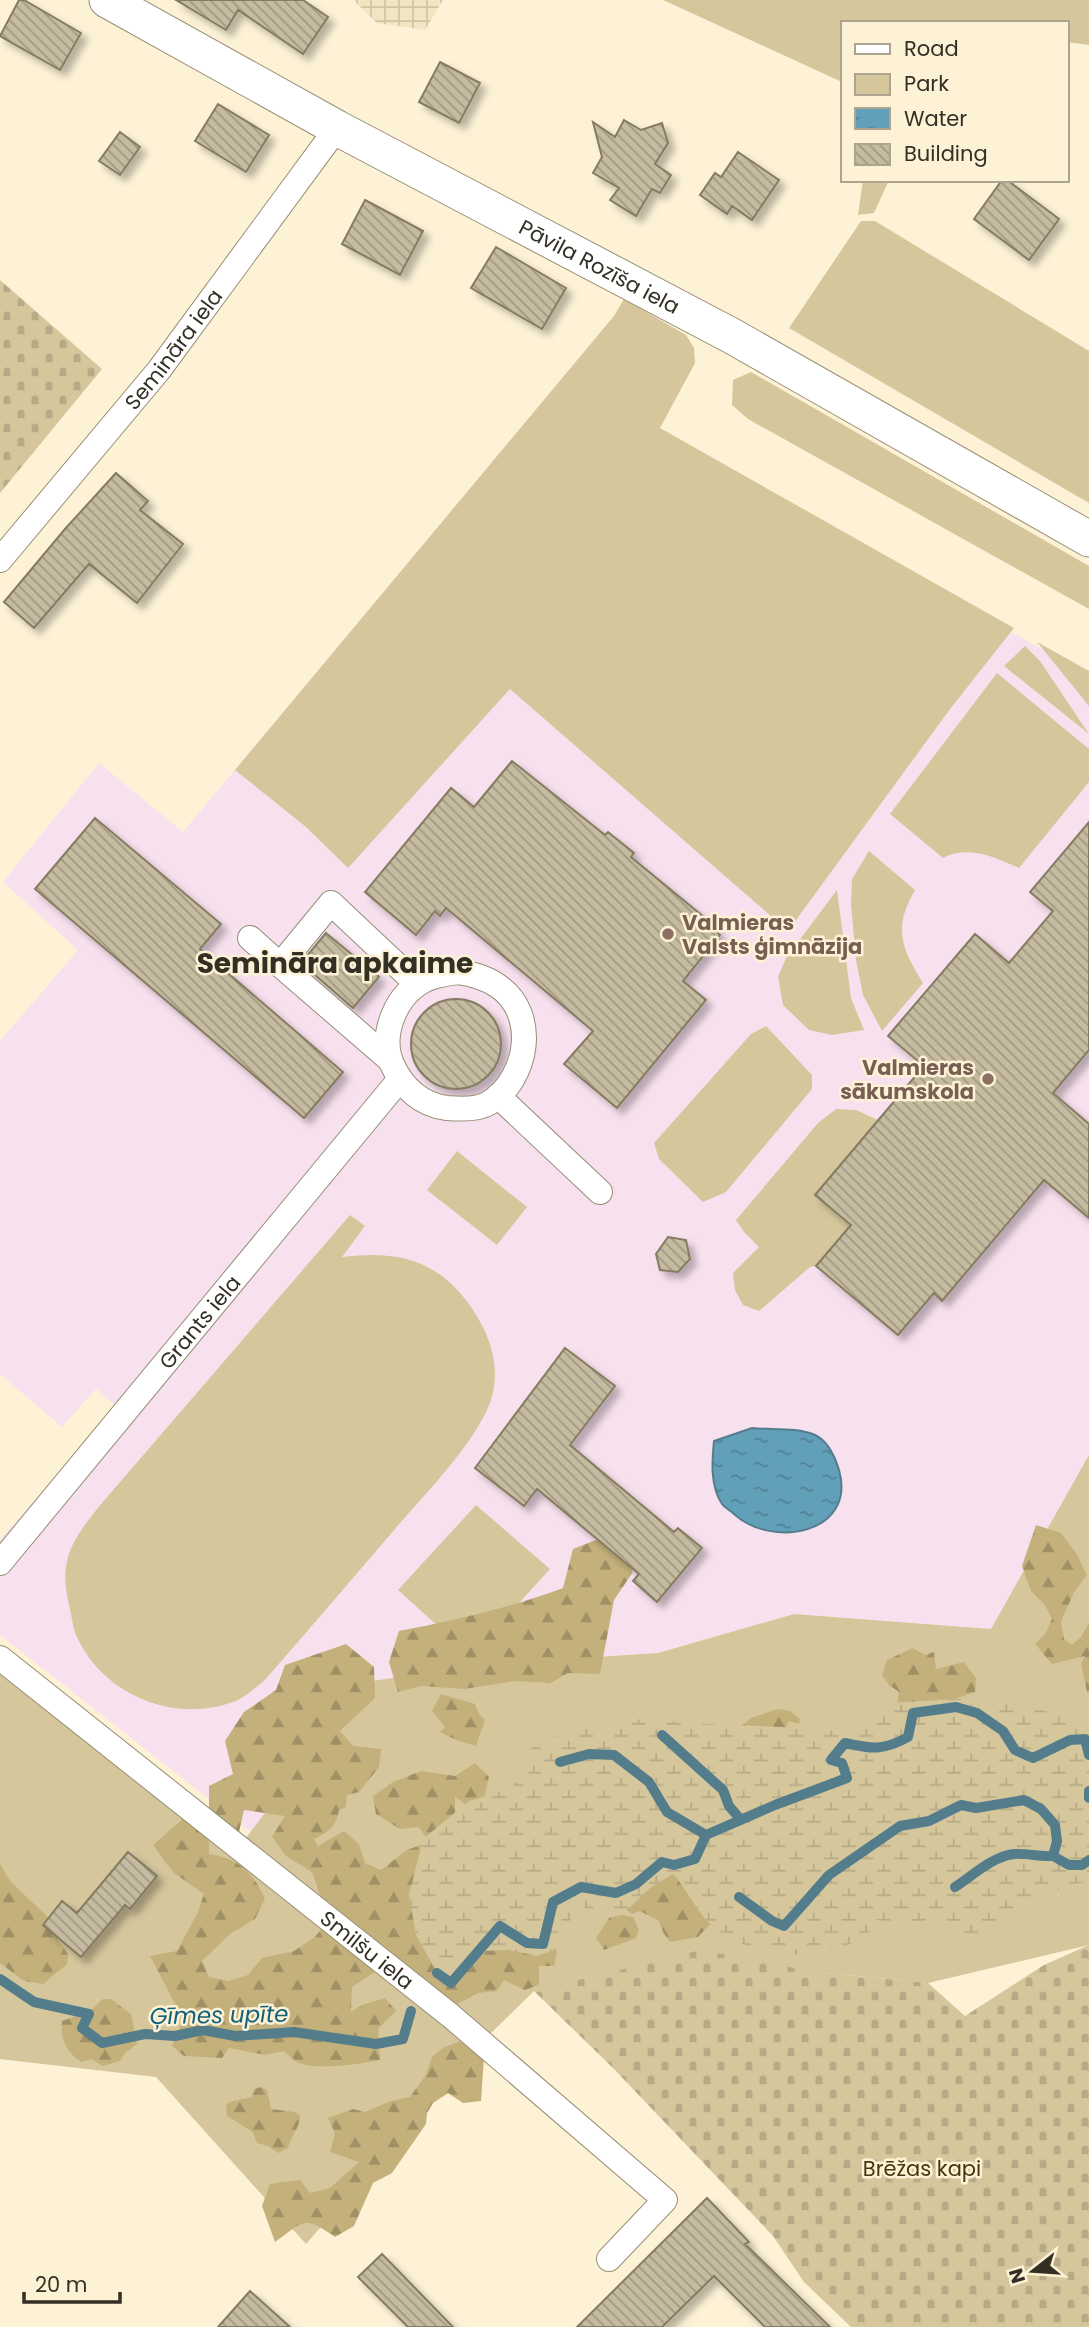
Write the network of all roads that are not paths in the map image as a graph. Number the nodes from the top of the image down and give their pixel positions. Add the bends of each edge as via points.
1 (107, 0) edge
2 (337, 128) junction
3 (1089, 539) edge
4 (0, 560) edge
5 (250, 938) dead end
6 (280, 965) junction
7 (417, 984) junction
8 (395, 1070) junction
9 (498, 1096) junction
10 (600, 1192) dead end
11 (0, 1563) edge
12 (0, 1658) edge
13 (610, 2259) dead end

1 - 2 street, Pāvila Rozīša iela
2 - 3 street, Pāvila Rozīša iela via 732,336
2 - 4 street, Semināra iela via 159,370
5 - 6 street
6 - 7 street via 331,903
6 - 8 street
7 - 8 street via 392,1017 388,1038
7 - 9 street via 447,973 479,976 499,987 515,1005 523,1027 524,1050 517,1072
8 - 9 street via 416,1096 437,1107 487,1105
8 - 11 street, Grants iela
9 - 10 street
12 - 13 street, Smilšu iela via 451,2016 665,2200

